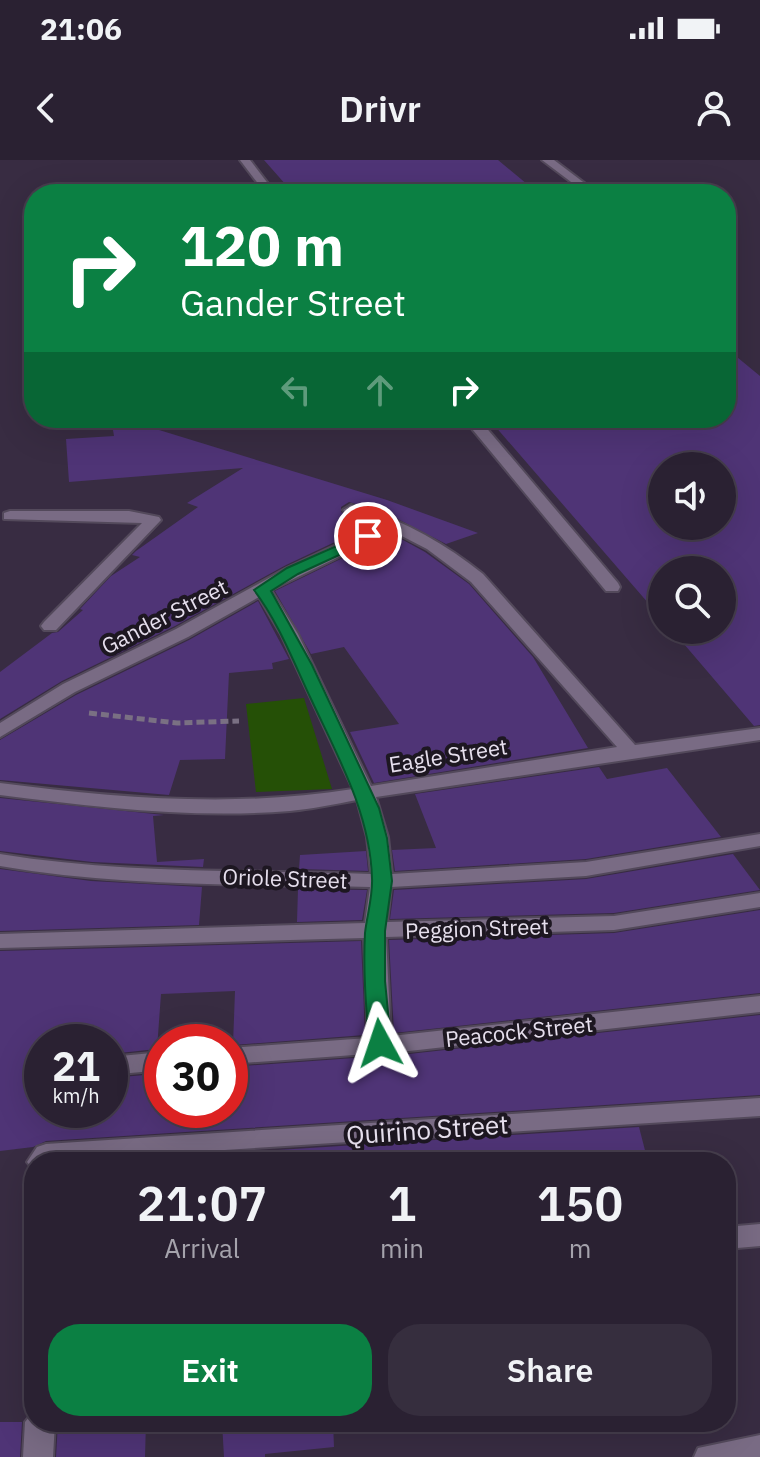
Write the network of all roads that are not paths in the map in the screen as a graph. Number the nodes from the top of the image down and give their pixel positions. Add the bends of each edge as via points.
1 (245, 160) edge
2 (547, 160) edge
3 (263, 184) edge
4 (580, 184) edge
5 (478, 428) edge
6 (351, 510) dead end
7 (10, 516) dead end
8 (394, 524) junction
9 (612, 587) dead end
10 (262, 590) junction
11 (50, 626) dead end
12 (0, 731) edge
13 (760, 734) edge
14 (630, 751) junction
15 (0, 789) edge
16 (365, 794) junction
17 (760, 840) edge
18 (0, 860) edge
19 (382, 881) junction
20 (760, 900) edge
21 (375, 931) junction
22 (0, 941) edge
23 (760, 1004) edge
24 (380, 1043) junction
25 (248, 1054) edge
26 (760, 1107) edge
27 (127, 1152) edge
28 (760, 1235) edge
29 (736, 1237) edge
30 (39, 1432) edge
31 (760, 1448) edge
32 (38, 1457) edge
33 (709, 1457) edge

1 - 3 street
2 - 4 street
5 - 9 street
6 - 8 street
7 - 11 street via 153,520
8 - 10 street, Gander Street
8 - 14 street via 454,558 477,578
10 - 12 street, Gander Street via 45,702
10 - 16 street
13 - 14 street, Eagle Street
14 - 16 street, Eagle Street
15 - 16 street, Eagle Street via 205,806 290,805
16 - 19 street via 378,838
17 - 19 street, Oriole Street via 586,869
18 - 19 street, Oriole Street via 141,874
19 - 21 street
20 - 21 street, Peggion Street via 614,923
21 - 22 street, Peggion Street
21 - 24 street
23 - 24 street, Peacock Street
24 - 25 street, Peacock Street
26 - 27 street, Quirino Street
28 - 29 street
30 - 32 street
31 - 33 street

